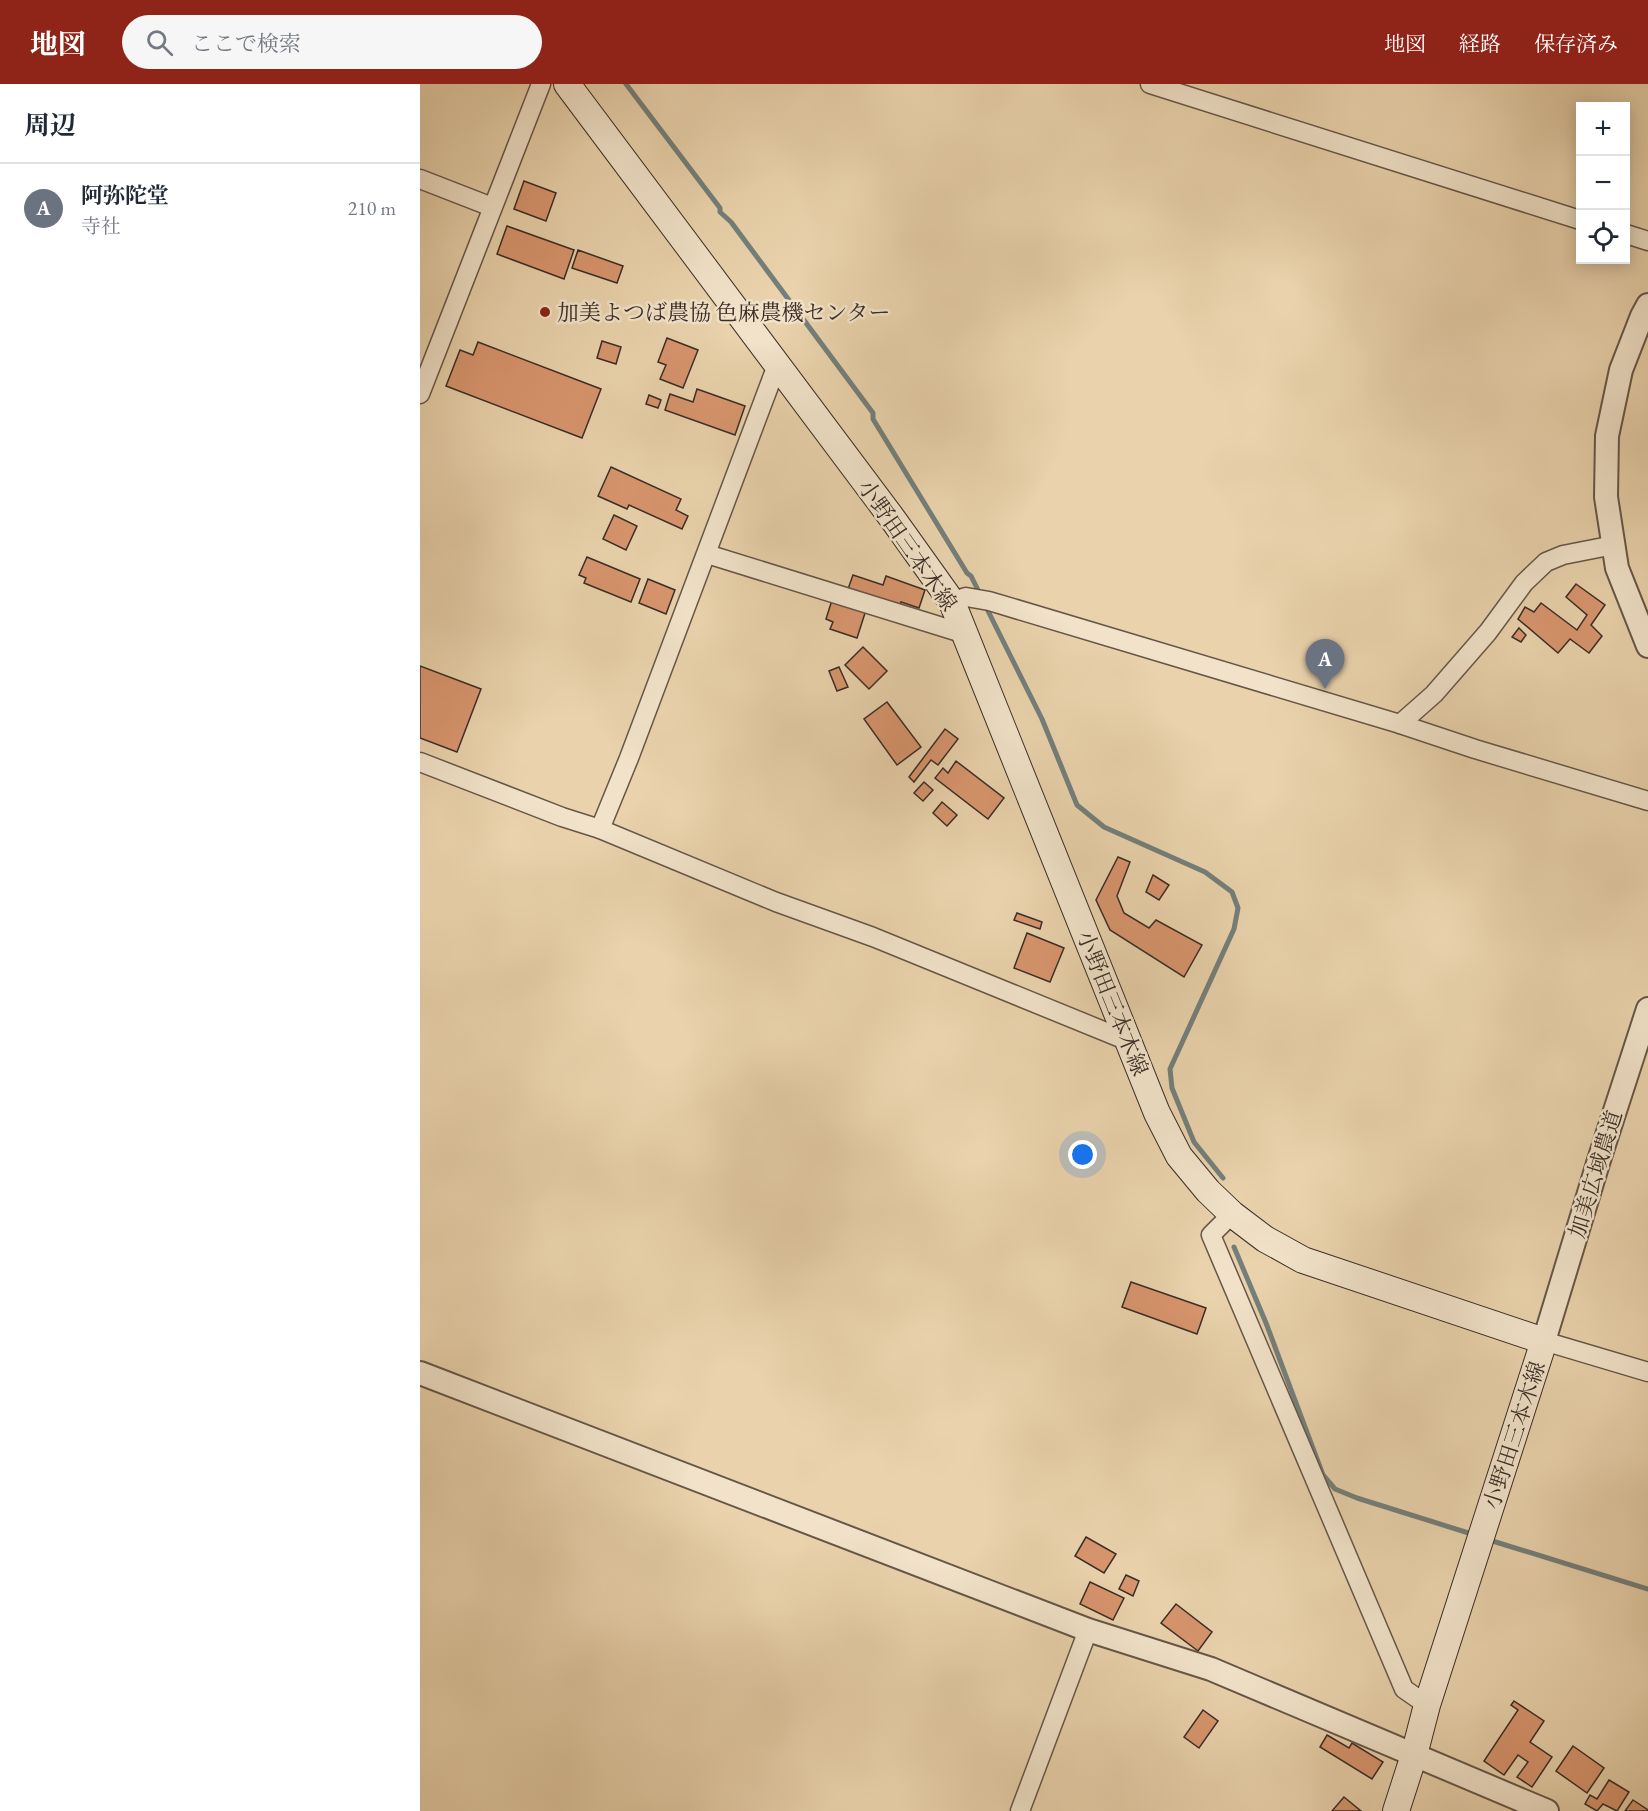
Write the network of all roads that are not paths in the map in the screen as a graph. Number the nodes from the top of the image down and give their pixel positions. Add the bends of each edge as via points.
1 (541, 84) edge
2 (567, 84) edge
3 (1150, 84) edge
4 (420, 179) edge
5 (492, 207) junction
6 (1576, 218) edge
7 (1630, 235) edge
8 (1648, 241) edge
9 (1648, 305) edge
10 (777, 365) junction
11 (420, 394) edge
12 (1614, 545) junction
13 (706, 554) junction
14 (952, 602) junction
15 (965, 634) junction
16 (1648, 646) edge
17 (1400, 724) junction
18 (420, 762) edge
19 (1648, 801) edge
20 (600, 829) junction
21 (1648, 1009) edge
22 (1128, 1041) junction
23 (1232, 1214) junction
24 (1544, 1341) junction
25 (1648, 1372) edge
26 (420, 1373) edge
27 (1088, 1630) junction
28 (1427, 1705) junction
29 (1414, 1755) junction
30 (1020, 1811) edge
31 (1396, 1811) edge
32 (1547, 1811) edge

1 - 5 street
2 - 10 main road, 小野田三本木線
3 - 6 street
4 - 5 street
5 - 11 street
7 - 8 street
9 - 12 street via 1621,370 1607,436 1606,497
10 - 13 street
10 - 14 main road, 小野田三本木線
12 - 16 street via 1617,568
12 - 17 street via 1546,562 1524,583 1434,694
13 - 15 street
13 - 20 street
14 - 15 main road, 小野田三本木線
14 - 17 street via 966,597 988,601
15 - 22 main road, 小野田三本木線
17 - 19 street
18 - 20 street
20 - 22 street
21 - 24 street, 加美広域農道
22 - 23 main road, 小野田三本木線 via 1179,1156
23 - 24 main road, 小野田三本木線 via 1265,1239 1303,1260
23 - 28 street via 1211,1235 1404,1689
24 - 25 street
24 - 28 main road, 小野田三本木線
26 - 27 street
27 - 29 street via 1211,1669
27 - 30 street
28 - 29 main road, 小野田三本木線
29 - 31 main road, 小野田三本木線
29 - 32 street

